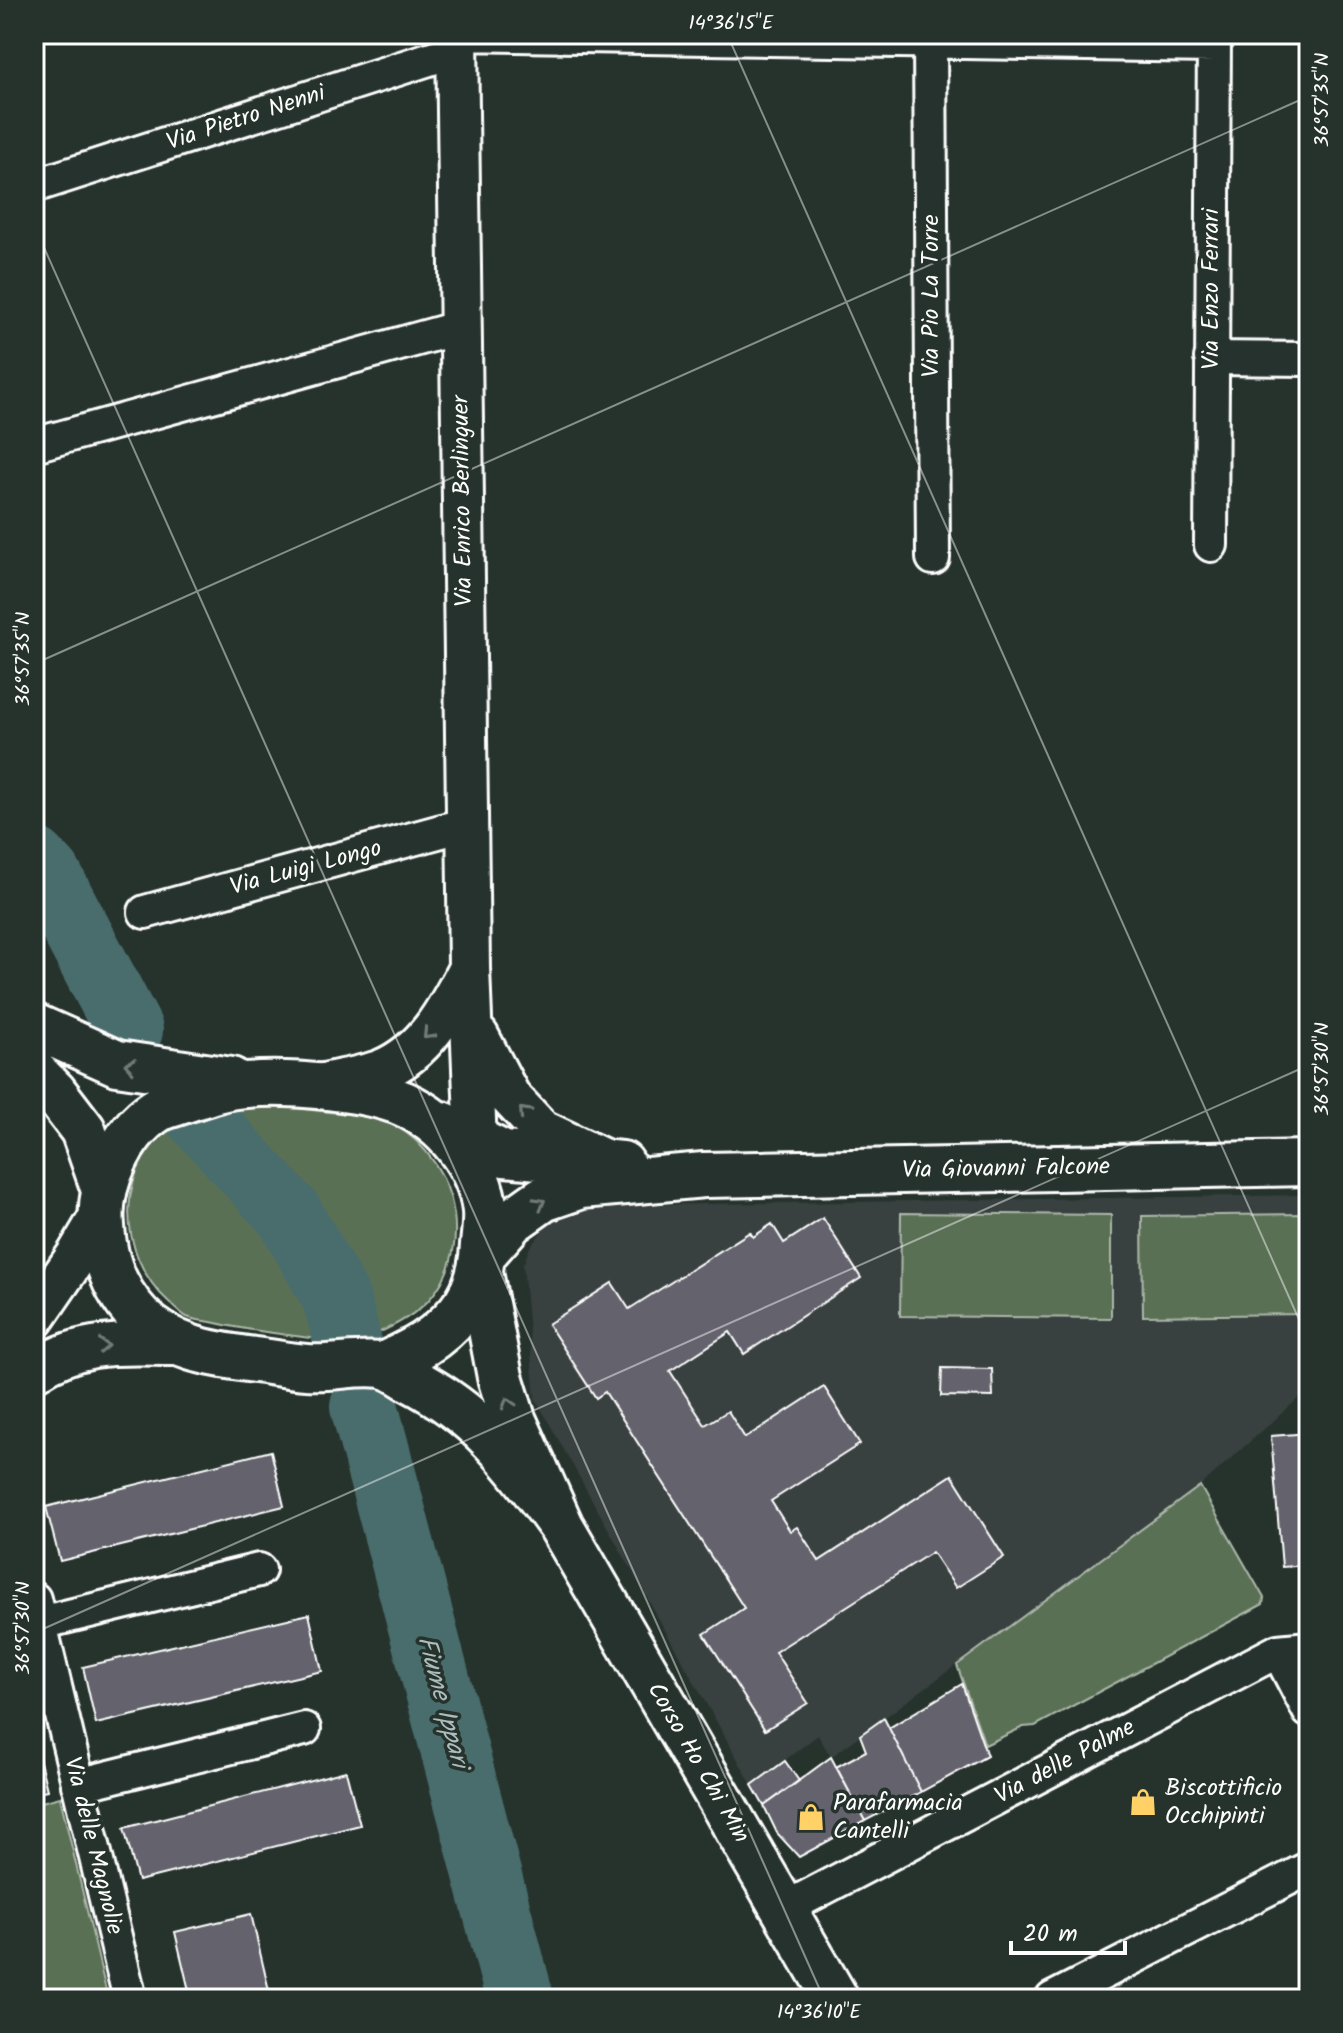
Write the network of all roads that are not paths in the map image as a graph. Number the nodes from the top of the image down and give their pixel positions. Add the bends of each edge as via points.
1 (930, 38) edge
2 (457, 39) edge
3 (1214, 40) edge
4 (34, 186) edge
5 (461, 327) junction
6 (1211, 358) junction
7 (1309, 359) edge
8 (34, 445) edge
9 (1211, 545) dead end
10 (933, 558) dead end
11 (467, 824) junction
12 (145, 912) dead end
13 (469, 968) junction
14 (471, 1019) junction
15 (34, 1026) edge
16 (34, 1072) edge
17 (269, 1085) junction
18 (313, 1087) junction
19 (476, 1161) junction
20 (615, 1163) junction
21 (1309, 1163) edge
22 (704, 1175) junction
23 (102, 1202) junction
24 (482, 1263) junction
25 (34, 1318) edge
26 (181, 1345) junction
27 (383, 1365) junction
28 (34, 1371) edge
29 (561, 1526) junction
30 (259, 1570) dead end
31 (37, 1611) edge
32 (1294, 1649) edge
33 (1309, 1711) edge
34 (304, 1729) dead end
35 (78, 1785) junction
36 (1309, 1868) edge
37 (782, 1910) junction
38 (130, 1999) edge
39 (836, 1999) edge
40 (1052, 1999) edge

1 - 2 street, Via Pietro Nenni
1 - 3 street, Via Pietro Nenni
1 - 10 street, Via Pio La Torre
2 - 4 street, Via Pietro Nenni
2 - 5 street, Via Enrico Berlinguer
3 - 6 street, Via Enzo Ferrari
5 - 8 street
5 - 11 street, Via Enrico Berlinguer
6 - 7 street
6 - 9 street, Via Enzo Ferrari
11 - 12 street, Via Luigi Longo
11 - 13 street, Via Enrico Berlinguer
13 - 14 street, Via Enrico Berlinguer
13 -> 18 street via 441,1021 411,1052 382,1070
14 - 19 street, Via Enrico Berlinguer
20 -> 14 street via 541,1130 510,1097
17 -> 15 main road via 117,1063
16 - 23 main road via 83,1130
17 - 18 main road
17 - 23 main road via 215,1090 157,1110 132,1134 112,1165
18 - 19 main road via 380,1096 426,1116 467,1159
19 - 20 main road via 504,1154
19 - 24 main road via 485,1212
20 - 22 main road
21 - 22 main road, Via Giovanni Falcone
24 -> 22 main road via 512,1221 543,1199 581,1186
23 - 25 street via 78,1254
23 - 26 main road via 104,1252 119,1290 139,1316
24 - 27 main road via 460,1311 427,1344
29 -> 24 main road via 500,1377
26 - 27 main road via 308,1367
28 -> 26 street via 53,1358 92,1346
27 - 29 main road via 438,1393 477,1422
29 - 37 main road, Corso Ho Chi Min
30 - 31 street
31 - 35 street, Via delle Magnolie
32 - 33 street
32 - 37 street, Via delle Palme
34 - 35 street
35 - 38 street, Via delle Magnolie
36 - 40 street
37 - 39 main road, Corso Ho Chi Min

